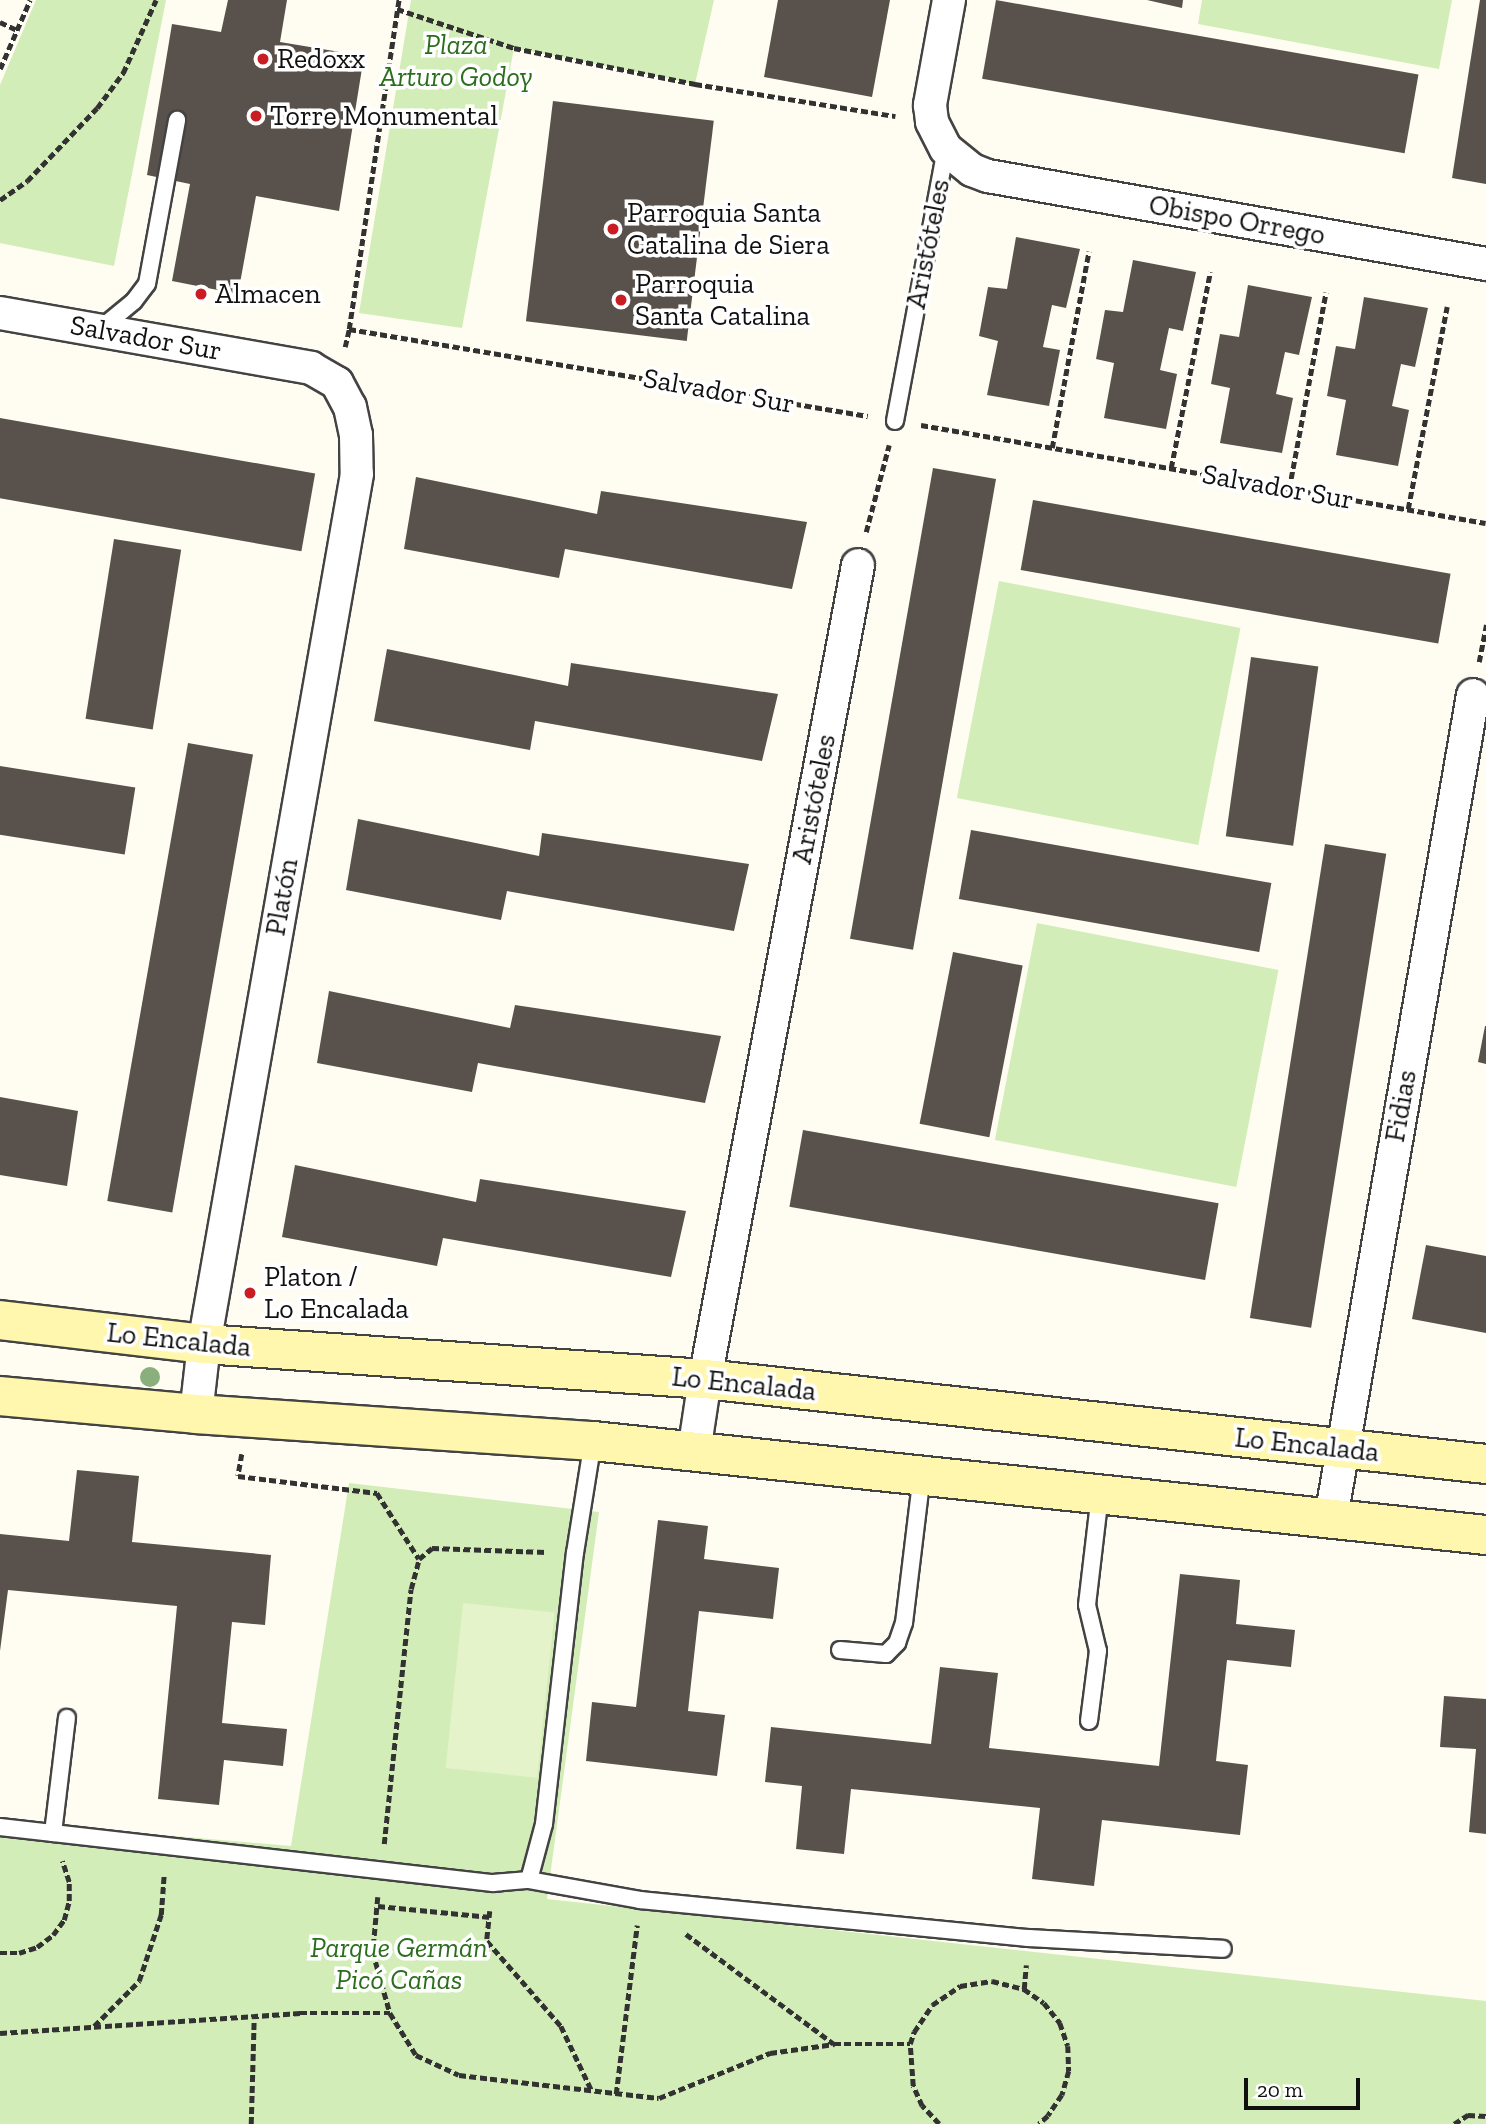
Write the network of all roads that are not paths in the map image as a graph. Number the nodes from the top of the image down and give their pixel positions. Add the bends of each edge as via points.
1 (949, 0) edge
2 (177, 120) dead end
3 (939, 136) junction
4 (988, 176) joint
5 (1486, 264) edge
6 (0, 313) edge
7 (99, 330) junction
8 (337, 383) joint
9 (895, 421) road end
10 (858, 565) road end
11 (1474, 695) dead end
12 (0, 1320) edge
13 (204, 1344) junction
14 (705, 1379) junction
15 (0, 1396) edge
16 (195, 1414) junction
17 (593, 1441) junction
18 (1340, 1448) junction
19 (694, 1452) junction
20 (1486, 1464) edge
21 (922, 1475) junction
22 (1100, 1493) junction
23 (1331, 1518) junction
24 (1486, 1535) edge
25 (840, 1650) dead end
26 (67, 1718) dead end
27 (1089, 1721) dead end
28 (0, 1827) edge
29 (52, 1833) junction
30 (528, 1880) junction
31 (1223, 1949) dead end

1 - 3 street, Aristóteles via 932,91
2 - 7 lane via 146,284 135,301
3 - 4 street, Aristóteles via 958,162
3 - 9 lane, Aristóteles
4 - 5 street, Obispo Orrego
6 - 7 street, Salvador Sur
7 - 8 street, Salvador Sur via 302,365
8 - 13 street, Platón via 354,422 356,474
10 - 14 street, Aristóteles
11 - 18 street, Fidias
12 - 13 street, Lo Encalada
13 - 14 street, Lo Encalada
13 - 16 street, Platón
14 - 18 street, Lo Encalada
14 - 19 street, Aristóteles
15 - 16 street
16 - 17 street
17 - 19 street
17 - 30 lane via 575,1553 544,1824
18 - 20 street, Lo Encalada
18 - 23 street, Fidias
19 - 21 street
21 - 22 street
21 - 25 lane via 904,1623 897,1643 886,1654
22 - 23 street
22 - 27 lane via 1087,1605 1098,1651
23 - 24 street
26 - 29 lane
28 - 29 lane
29 - 30 lane via 493,1883
30 - 31 lane via 640,1900 1028,1938

